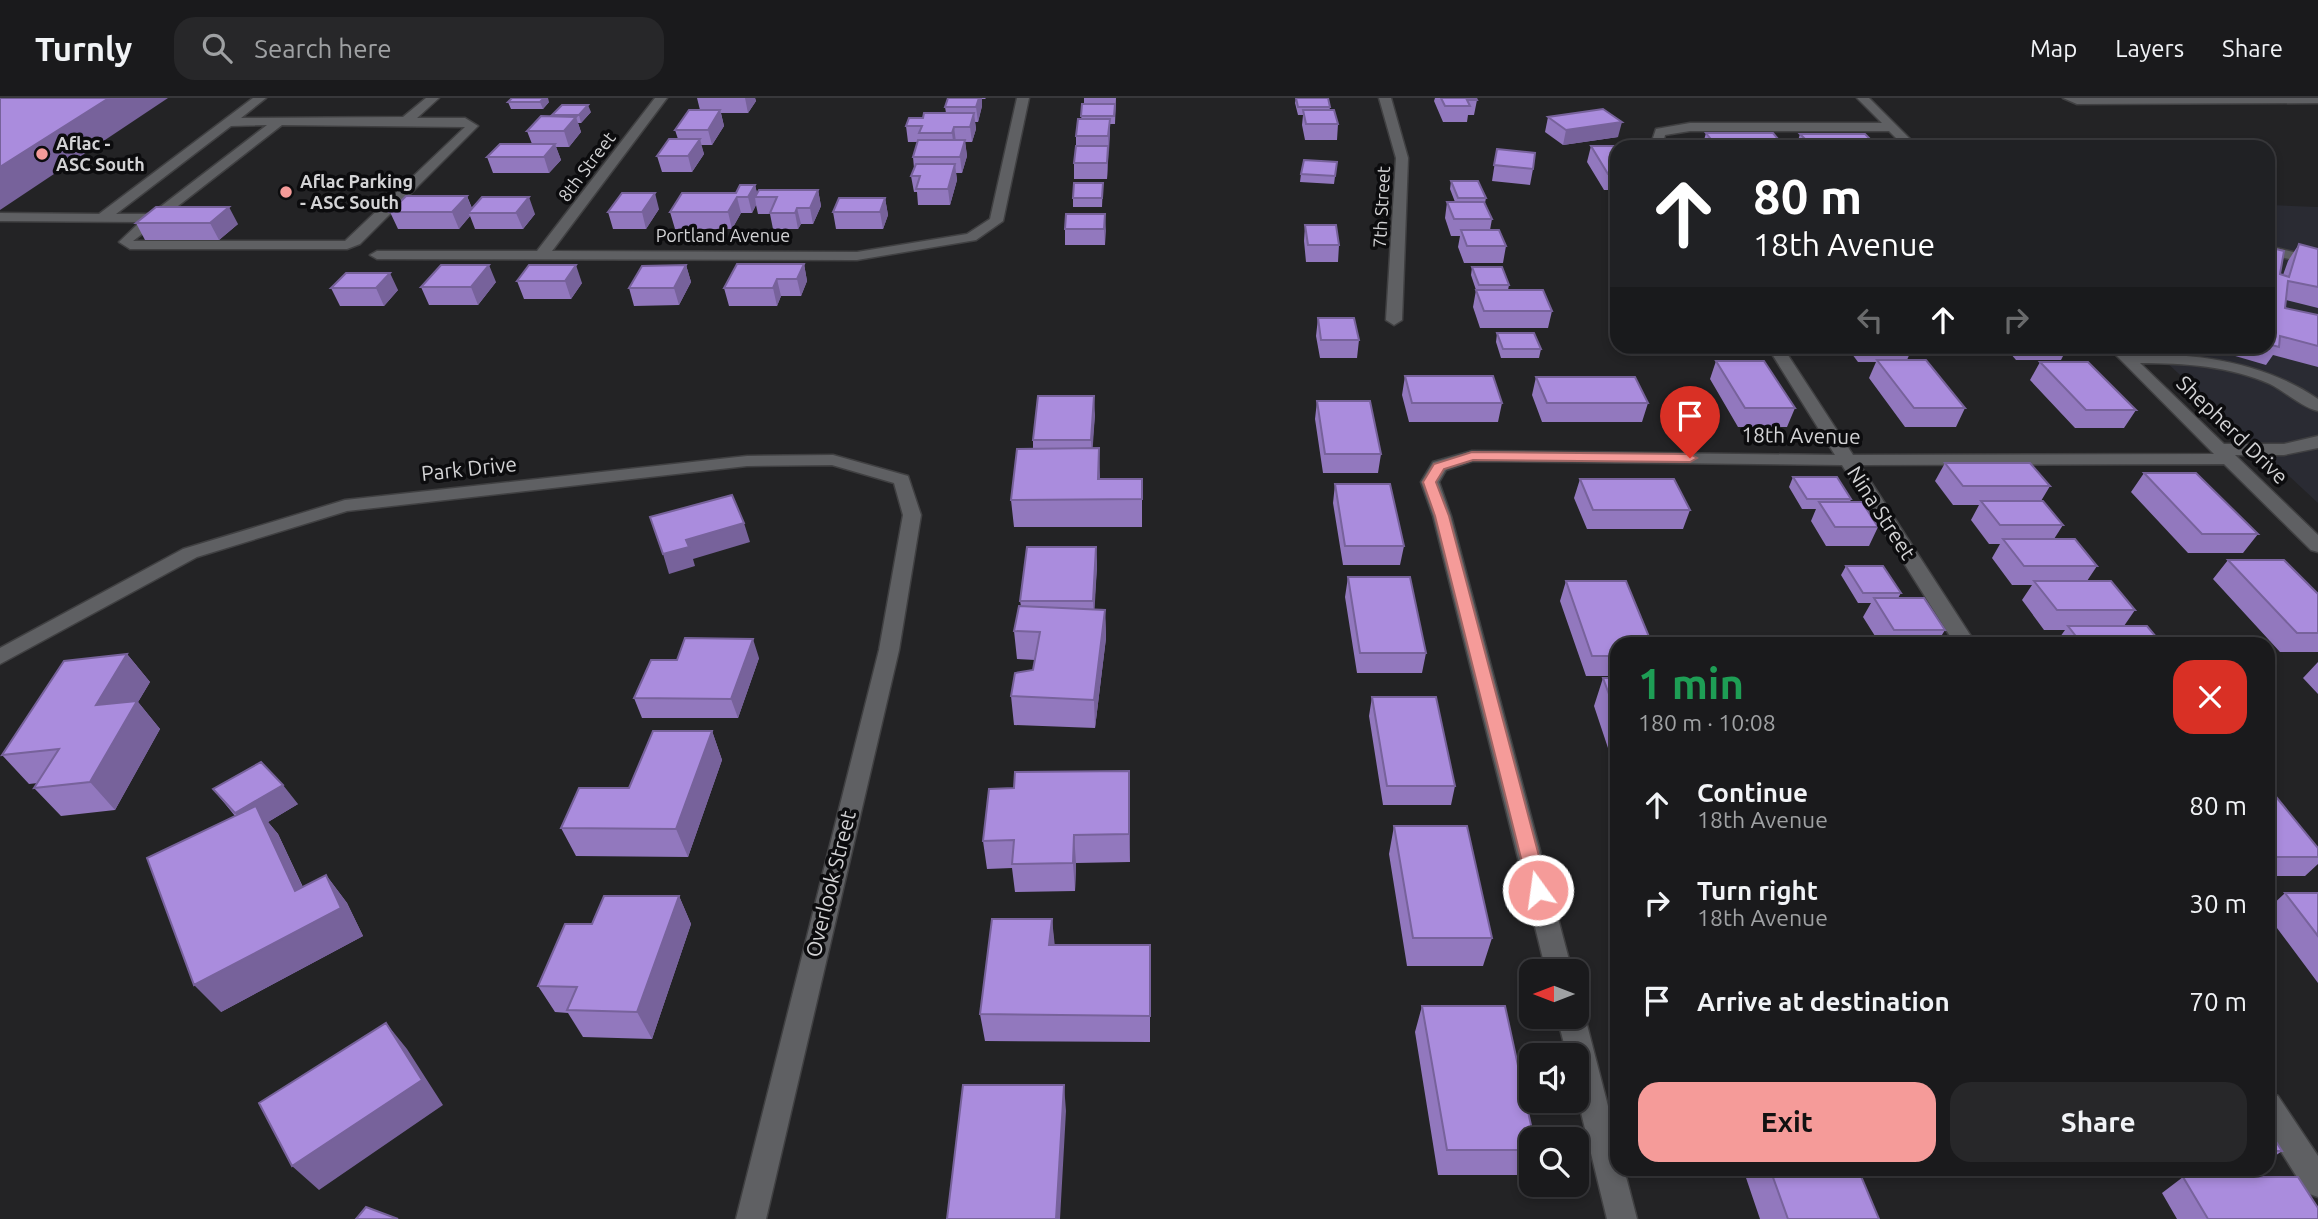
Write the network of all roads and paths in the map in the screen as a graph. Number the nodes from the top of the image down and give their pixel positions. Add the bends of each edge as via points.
1 (260, 98) edge
2 (433, 98) edge
3 (661, 98) edge
4 (1023, 98) edge
5 (1385, 98) edge
6 (1863, 98) edge
7 (2069, 98) edge
8 (2237, 99) edge
9 (2314, 100) edge
10 (406, 121) junction
11 (229, 122) junction
12 (279, 122) junction
13 (1892, 127) junction
14 (1658, 140) edge
15 (1905, 140) edge
16 (0, 217) edge
17 (102, 218) junction
18 (154, 218) junction
19 (2275, 252) edge
20 (377, 255) dead end
21 (541, 256) junction
22 (2318, 262) edge
23 (1394, 320) dead end
24 (1779, 354) edge
25 (2122, 354) edge
26 (2141, 354) edge
27 (2318, 406) edge
28 (2318, 441) edge
29 (2223, 454) junction
30 (1846, 460) junction
31 (2318, 546) edge
32 (907, 549) joint
33 (1961, 637) edge
34 (0, 657) edge
35 (1556, 959) edge
36 (1574, 1029) edge
37 (2275, 1117) edge
38 (1610, 1171) edge
39 (1611, 1176) edge
40 (2318, 1182) edge
41 (751, 1219) edge
42 (1622, 1219) edge

1 - 11 street
2 - 10 street
3 - 21 street, 8th Street
4 - 21 street, Portland Avenue via 996,221 971,237 857,256
5 - 23 street, 7th Street via 1402,158
6 - 13 street
7 - 8 street
8 - 9 street
10 - 12 street
10 - 18 street via 472,126 347,245 126,242
11 - 12 street
11 - 17 street
12 - 18 street
13 - 14 street via 1690,127 1660,132
13 - 15 street
16 - 17 street
17 - 18 street
19 - 22 street
20 - 21 street, Portland Avenue
24 - 30 street, Nina Street
25 - 29 street, Shepherd Drive
26 - 27 street via 2204,360 2267,375
28 - 29 street, 18th Avenue
29 - 30 street, 18th Avenue
29 - 31 street, Shepherd Drive
30 - 33 street, Nina Street
30 - 35 street, 18th Avenue via 1472,456 1439,466 1430,482
32 - 34 street, Park Drive via 912,515 902,480 833,460 747,461 345,506 190,553
32 - 41 street, Overlook Street via 889,650
36 - 38 street
37 - 40 street
39 - 42 street

